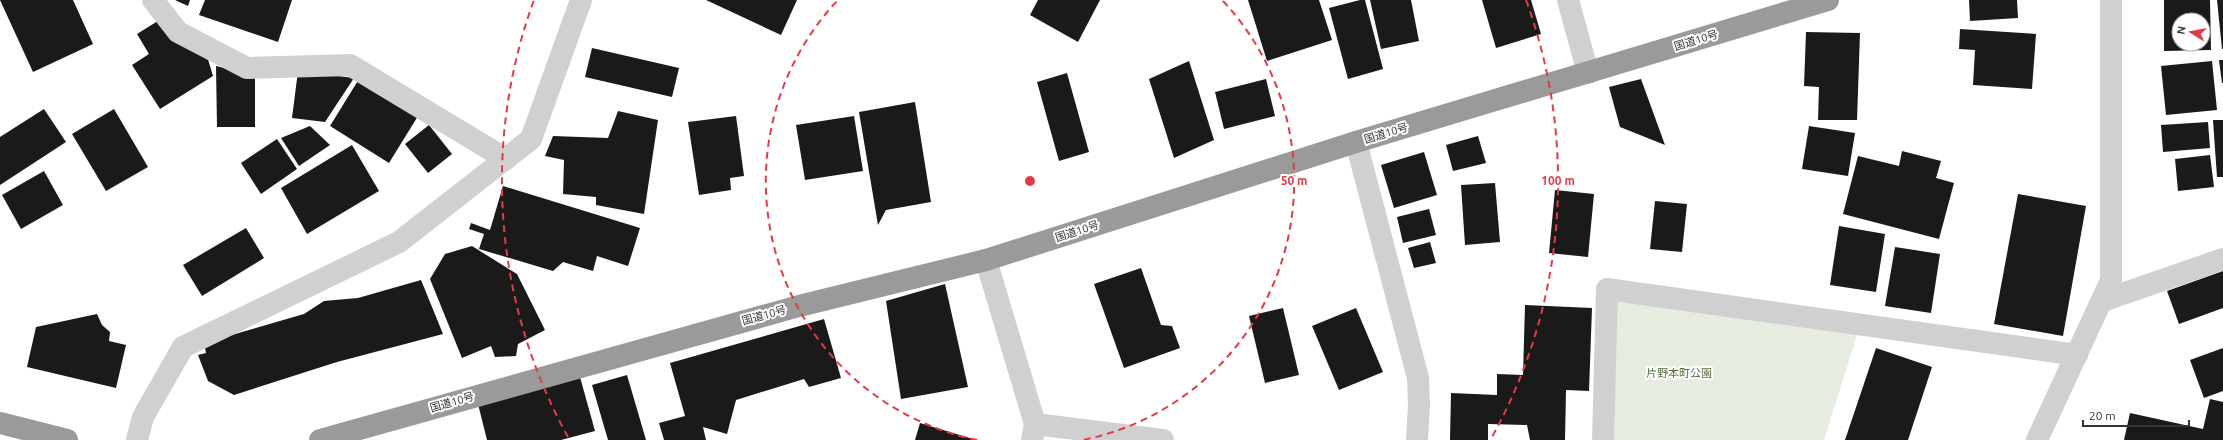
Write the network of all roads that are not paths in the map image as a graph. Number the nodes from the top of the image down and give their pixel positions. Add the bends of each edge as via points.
1 (153, 0) edge
2 (581, 0) edge
3 (1568, 0) edge
4 (1828, 0) edge
5 (2111, 0) edge
6 (1588, 73) junction
7 (1356, 142) junction
8 (506, 159) junction
9 (2223, 259) edge
10 (986, 260) junction
11 (2102, 301) junction
12 (2076, 355) junction
13 (0, 423) edge
14 (1033, 432) edge
15 (67, 440) edge
16 (137, 440) edge
17 (320, 440) edge
18 (1163, 440) edge
19 (1417, 440) edge
20 (1603, 440) edge
21 (2037, 440) edge

1 - 8 street via 178,32 247,68 350,65
2 - 8 street via 531,139
3 - 6 street
4 - 6 highway, 国道10号
5 - 11 street via 2111,280
6 - 7 highway, 国道10号
7 - 10 highway, 国道10号
7 - 19 street via 1418,378
8 - 16 street via 400,242 183,347 143,417
9 - 11 street
10 - 14 street
10 - 17 highway, 国道10号 via 799,306
11 - 12 street
12 - 20 street via 1607,288
12 - 21 street
13 - 15 highway
14 - 18 street

